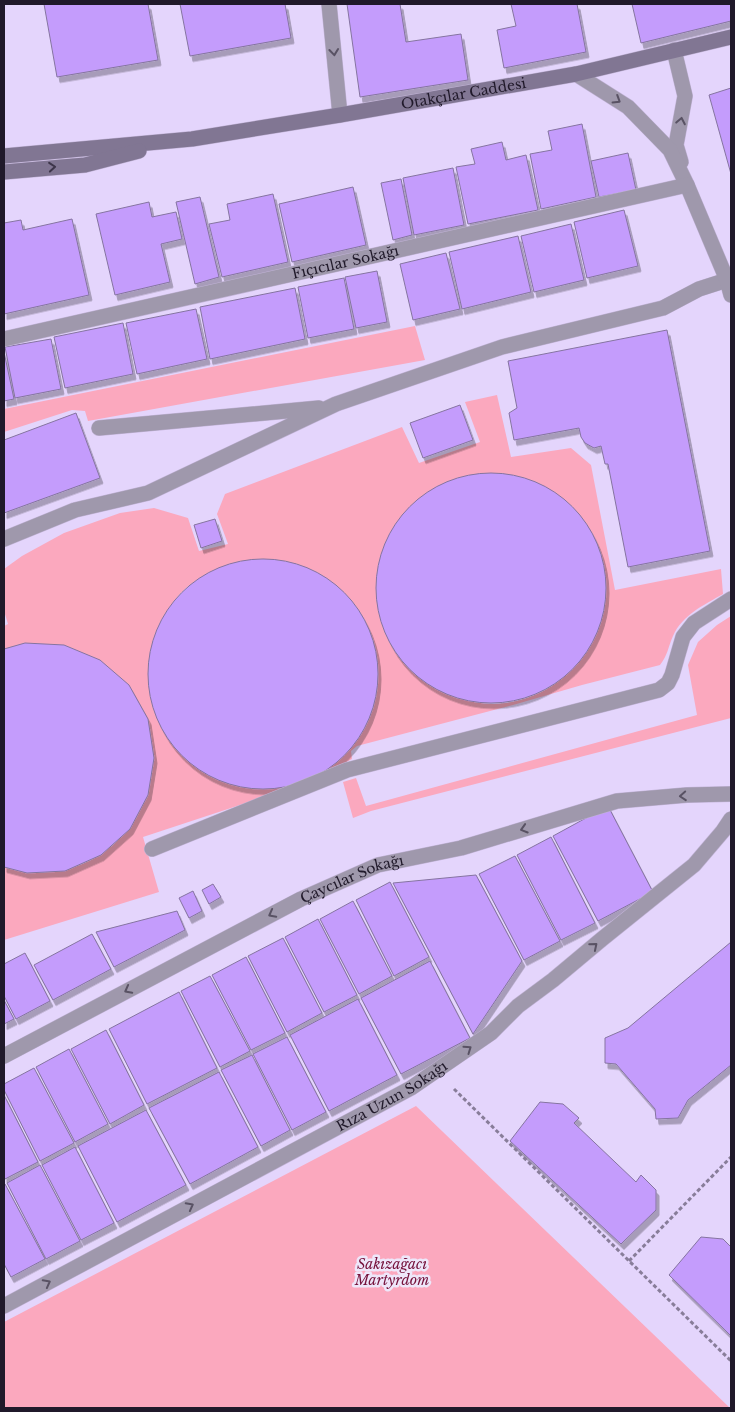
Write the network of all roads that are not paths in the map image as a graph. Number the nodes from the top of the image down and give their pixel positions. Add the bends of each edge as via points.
1 (328, 4) edge
2 (731, 37) edge
3 (674, 50) junction
4 (576, 74) junction
5 (340, 115) junction
6 (192, 139) junction
7 (4, 156) edge
8 (4, 172) edge
9 (687, 185) junction
10 (727, 280) junction
11 (731, 294) edge
12 (4, 339) edge
13 (331, 407) junction
14 (99, 428) dead end
15 (4, 539) edge
16 (731, 599) edge
17 (731, 794) edge
18 (731, 819) edge
19 (152, 849) dead end
20 (4, 1056) edge
21 (4, 1306) edge

1 -> 5 street
2 - 3 main road, Otakçılar Caddesi
3 - 4 main road, Otakçılar Caddesi
9 -> 3 street via 676,145 686,96
4 - 5 main road, Otakçılar Caddesi
4 -> 9 street via 628,108 670,150
5 - 6 main road, Otakçılar Caddesi
6 - 7 main road, Otakçılar Caddesi
8 -> 6 main road, Otakçılar Caddesi via 85,165
9 - 10 street
9 - 12 street, Fıçıcılar Sokağı
10 - 11 street
10 - 13 street via 699,289 663,308 502,348
13 - 14 street
13 - 15 street via 148,492 74,510
16 - 19 street via 688,630 672,675 659,690 347,770
17 -> 20 street, Çaycılar Sokağı via 617,802 461,848 378,865 301,899
21 -> 18 street, Rıza Uzun Sokağı via 411,1088 491,1033 518,1006 694,865

